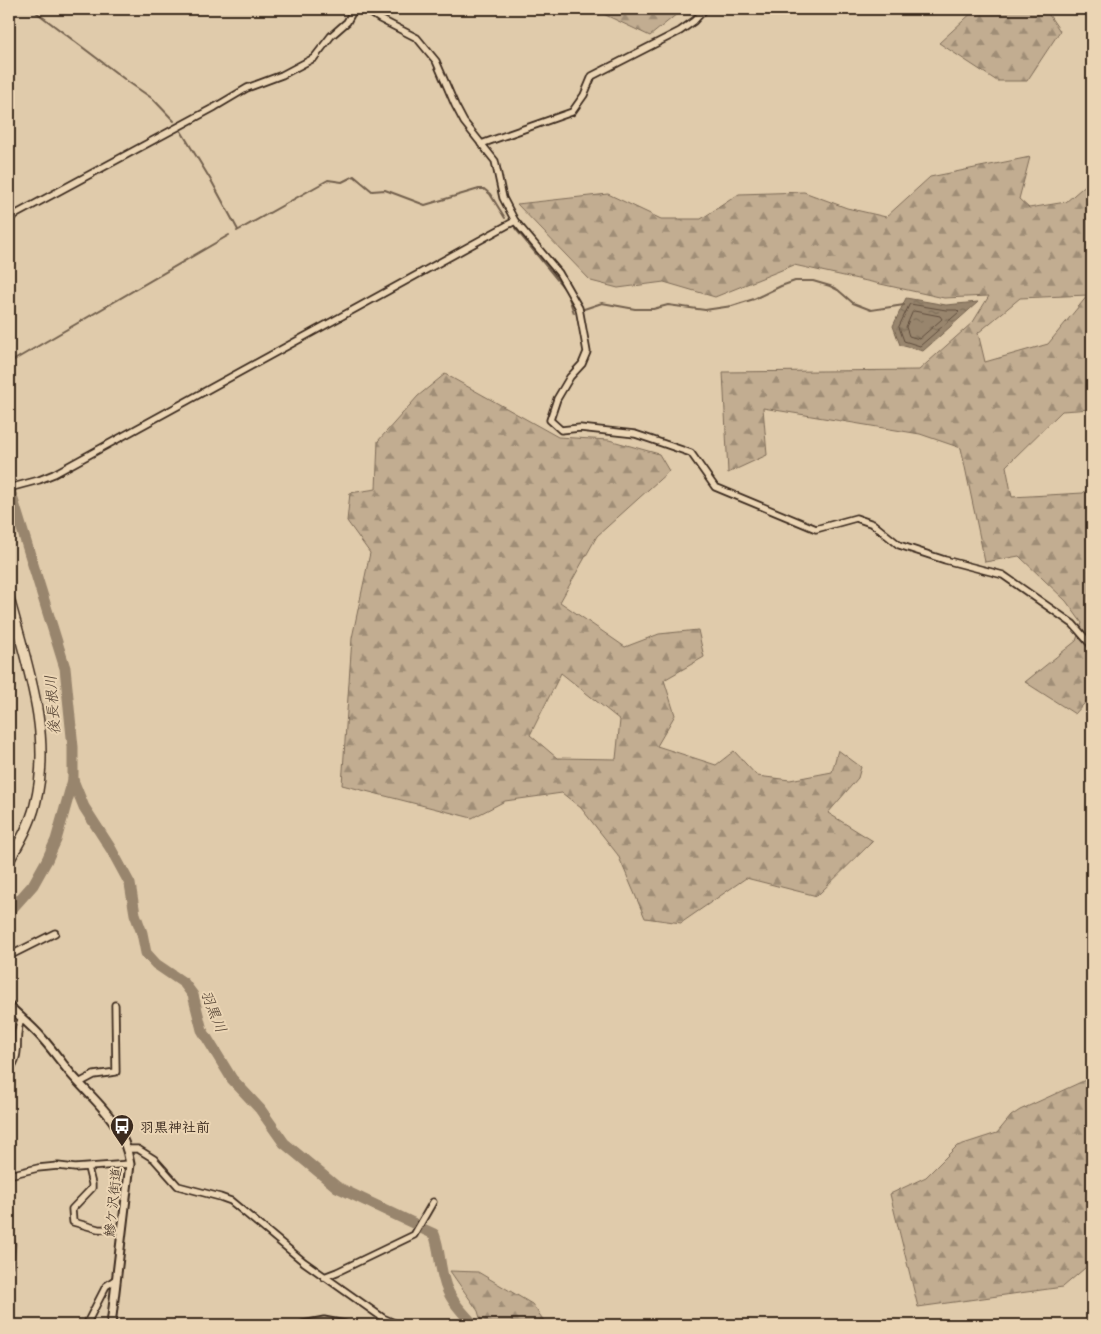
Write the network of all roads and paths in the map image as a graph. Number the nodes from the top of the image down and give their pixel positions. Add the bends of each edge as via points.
1 (354, 9) edge
2 (365, 9) edge
3 (705, 9) edge
4 (481, 144) junction
5 (9, 218) edge
6 (516, 221) junction
7 (9, 488) edge
8 (9, 598) edge
9 (1092, 646) edge
10 (9, 861) edge
11 (55, 933) dead end
12 (9, 956) edge
13 (115, 1005) dead end
14 (9, 1006) edge
15 (22, 1018) junction
16 (9, 1070) edge
17 (79, 1083) junction
18 (128, 1149) junction
19 (130, 1164) junction
20 (88, 1168) junction
21 (9, 1175) edge
22 (433, 1202) dead end
23 (122, 1230) junction
24 (324, 1277) junction
25 (116, 1279) junction
26 (86, 1325) edge
27 (111, 1325) edge
28 (303, 1325) edge
29 (345, 1325) edge
30 (399, 1325) edge

1 - 5 street via 347,22 314,58 247,88
2 - 4 street via 417,38 436,62 464,122
3 - 4 street via 680,31 592,76 572,112
4 - 6 street via 495,161 503,198
6 - 7 street via 54,474
6 - 9 street via 558,273 579,308 587,352 557,398 550,420 561,430 580,428 635,434 691,453 715,487 816,528 856,518 872,524 899,545 1003,575 1073,624
8 - 10 main road via 34,692 41,752 34,807
11 - 12 street
13 - 17 street via 116,1072 94,1075
14 - 15 street, 鰺ケ沢街道
15 - 16 street via 17,1031 18,1050
15 - 17 street, 鰺ケ沢街道
17 - 18 street, 鰺ケ沢街道 via 112,1119
18 - 19 street, 鰺ケ沢街道
18 - 24 street via 154,1158 178,1186 230,1202
19 - 20 street
19 - 23 street, 鰺ケ沢街道
20 - 21 street via 38,1168
20 - 23 street via 92,1188 72,1209 73,1222 98,1229
22 - 24 street via 414,1235
23 - 25 street, 鰺ケ沢街道
24 - 30 street via 383,1318
25 - 26 street via 106,1286
25 - 27 street, 鰺ケ沢街道
28 - 29 street via 324,1321

